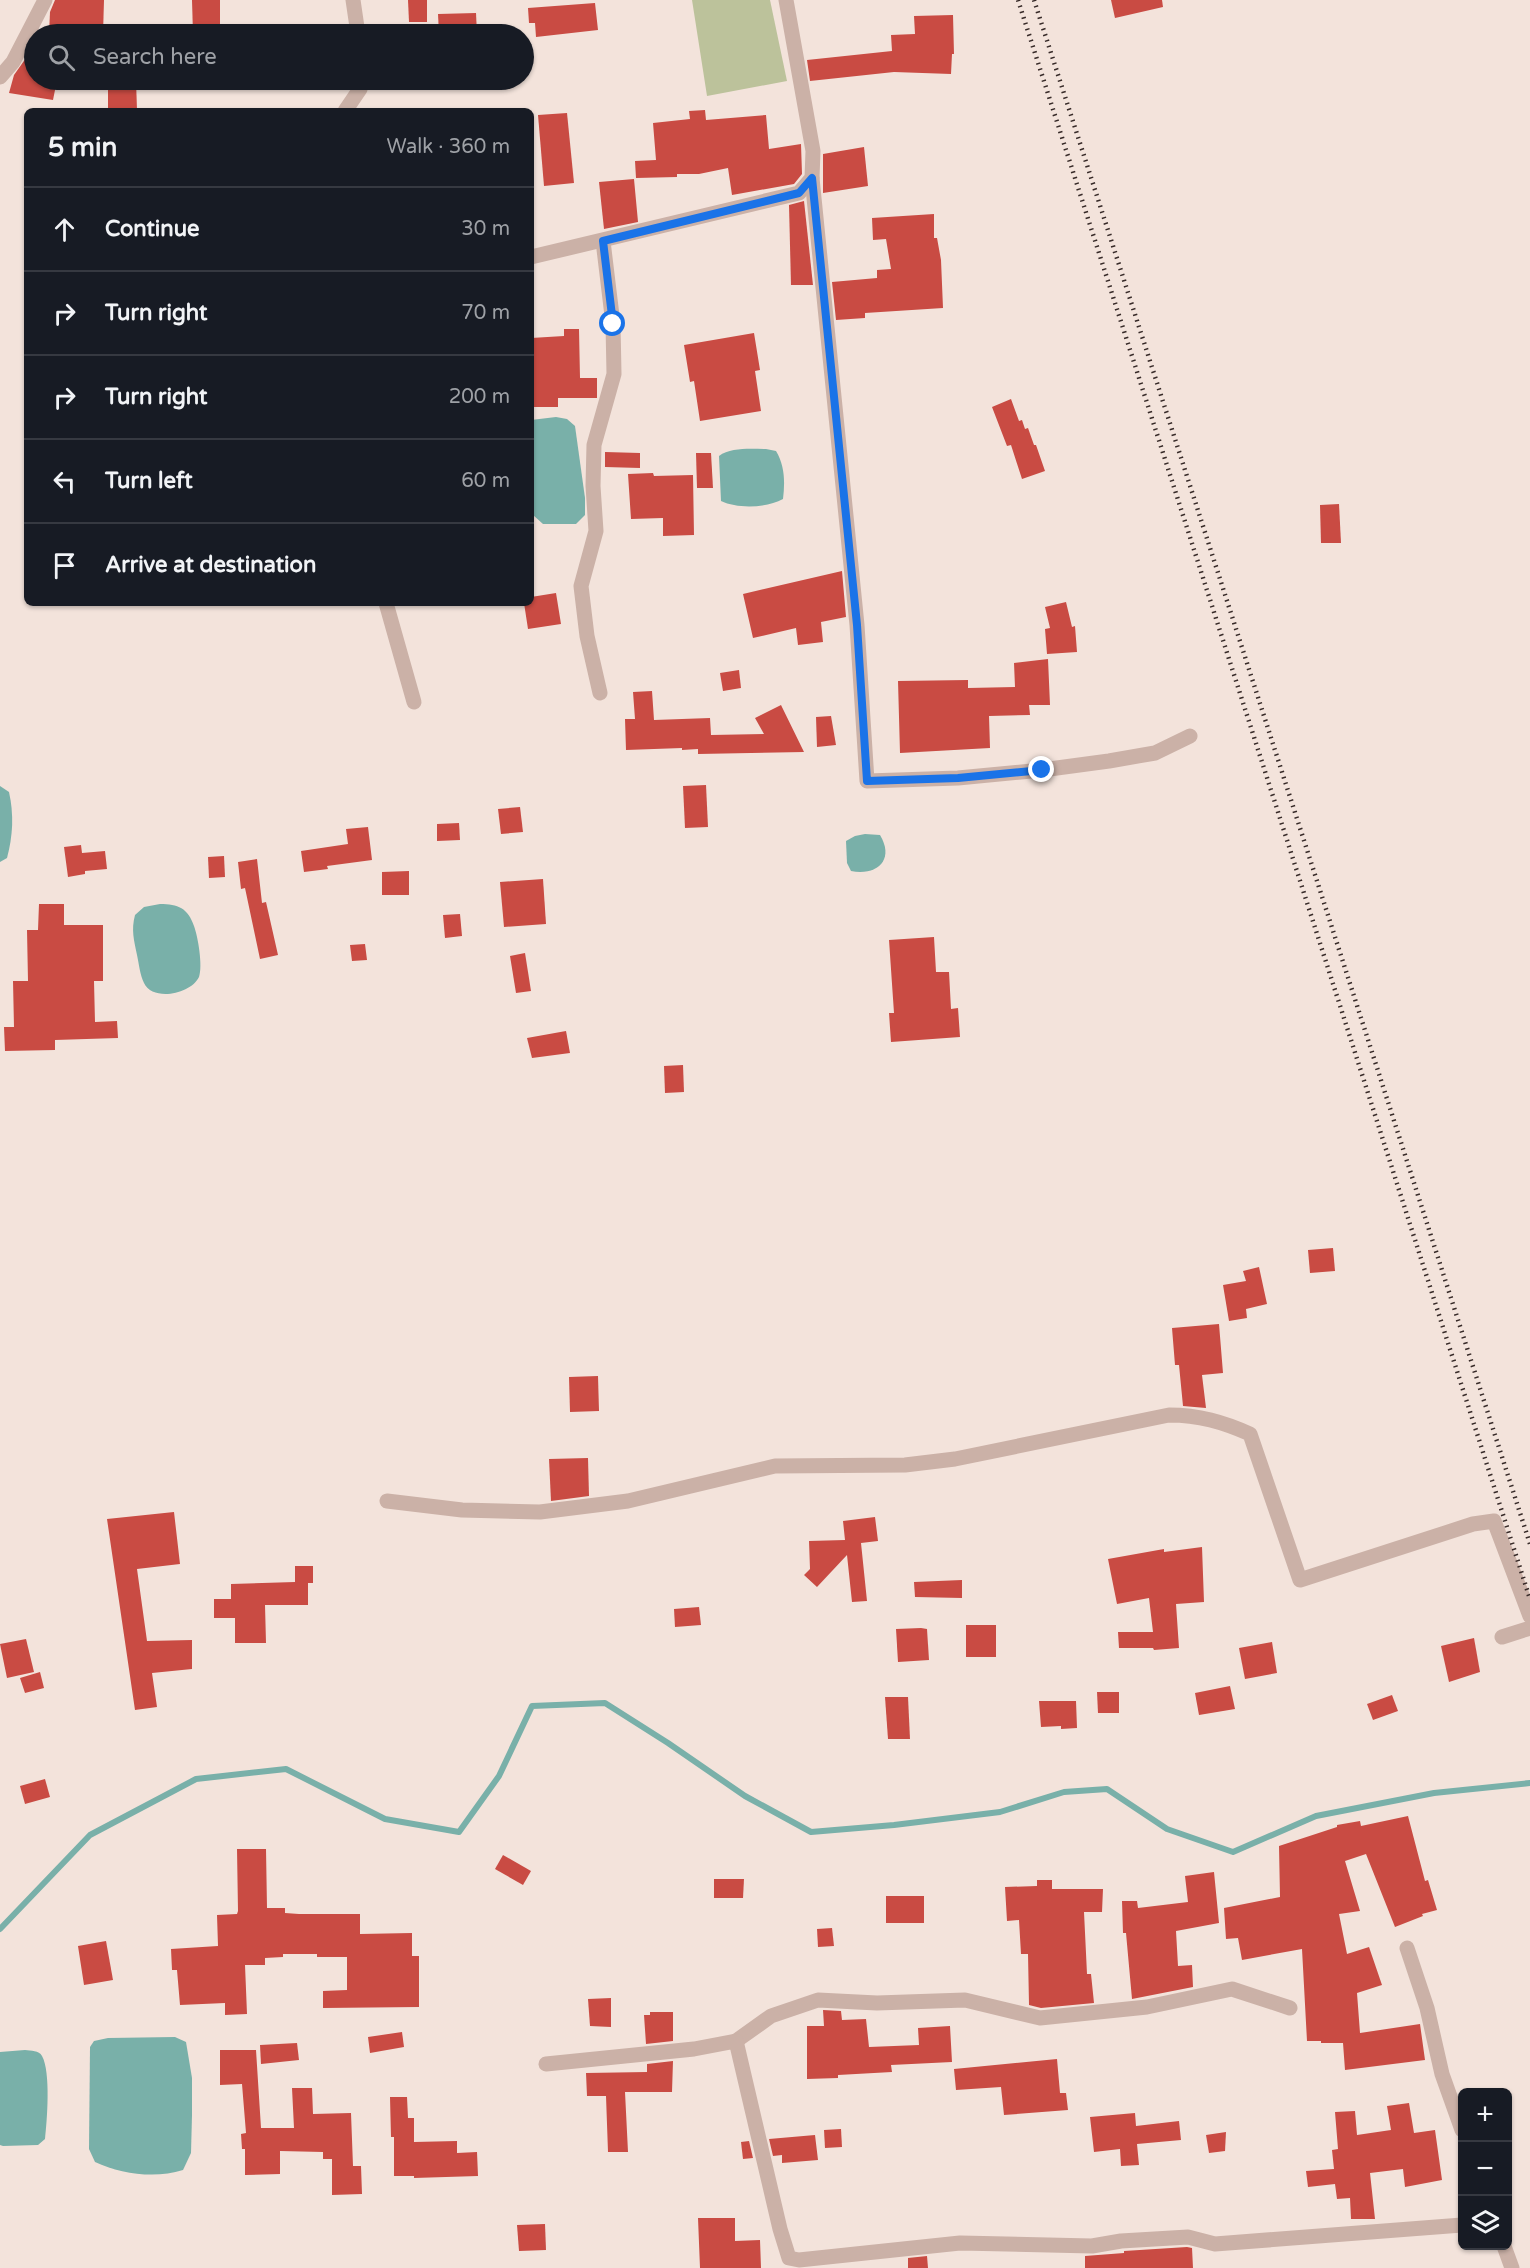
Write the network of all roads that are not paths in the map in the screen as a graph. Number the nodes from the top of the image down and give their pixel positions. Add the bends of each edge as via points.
1 (45, 0) edge
2 (352, 0) edge
3 (786, 0) edge
4 (33, 24) edge
5 (356, 24) edge
6 (24, 41) edge
7 (0, 77) edge
8 (359, 90) edge
9 (347, 108) edge
10 (812, 178) junction
11 (603, 241) junction
12 (534, 256) edge
13 (387, 606) edge
14 (600, 693) dead end
15 (414, 702) dead end
16 (1190, 736) dead end
17 (387, 1501) dead end
18 (1530, 1616) edge
19 (1530, 1628) edge
20 (1502, 1637) dead end
21 (1407, 1948) dead end
22 (1290, 2008) dead end
23 (736, 2041) junction
24 (546, 2064) dead end
25 (1458, 2119) edge
26 (1458, 2225) edge
27 (1505, 2250) edge
28 (1512, 2268) edge

1 - 4 street
2 - 5 street
3 - 10 street via 813,151
6 - 7 street
8 - 9 street
10 - 11 street via 799,193
10 - 16 street via 857,625 867,781 958,778 1109,761 1155,753
11 - 12 street
11 - 14 street via 613,324 614,374 594,445 596,531 581,586
13 - 15 street
17 - 18 street via 462,1510 540,1512 628,1501 775,1466 945,1461 1169,1415 1196,1415 1250,1434 1300,1580 1494,1521
19 - 20 street
21 - 25 street
22 - 23 street via 1232,1989 1147,2007 1040,2018 964,2000 818,2000 771,2016
23 - 24 street
23 - 26 street via 789,2258 960,2243 1092,2246 1188,2237 1215,2244
27 - 28 street

